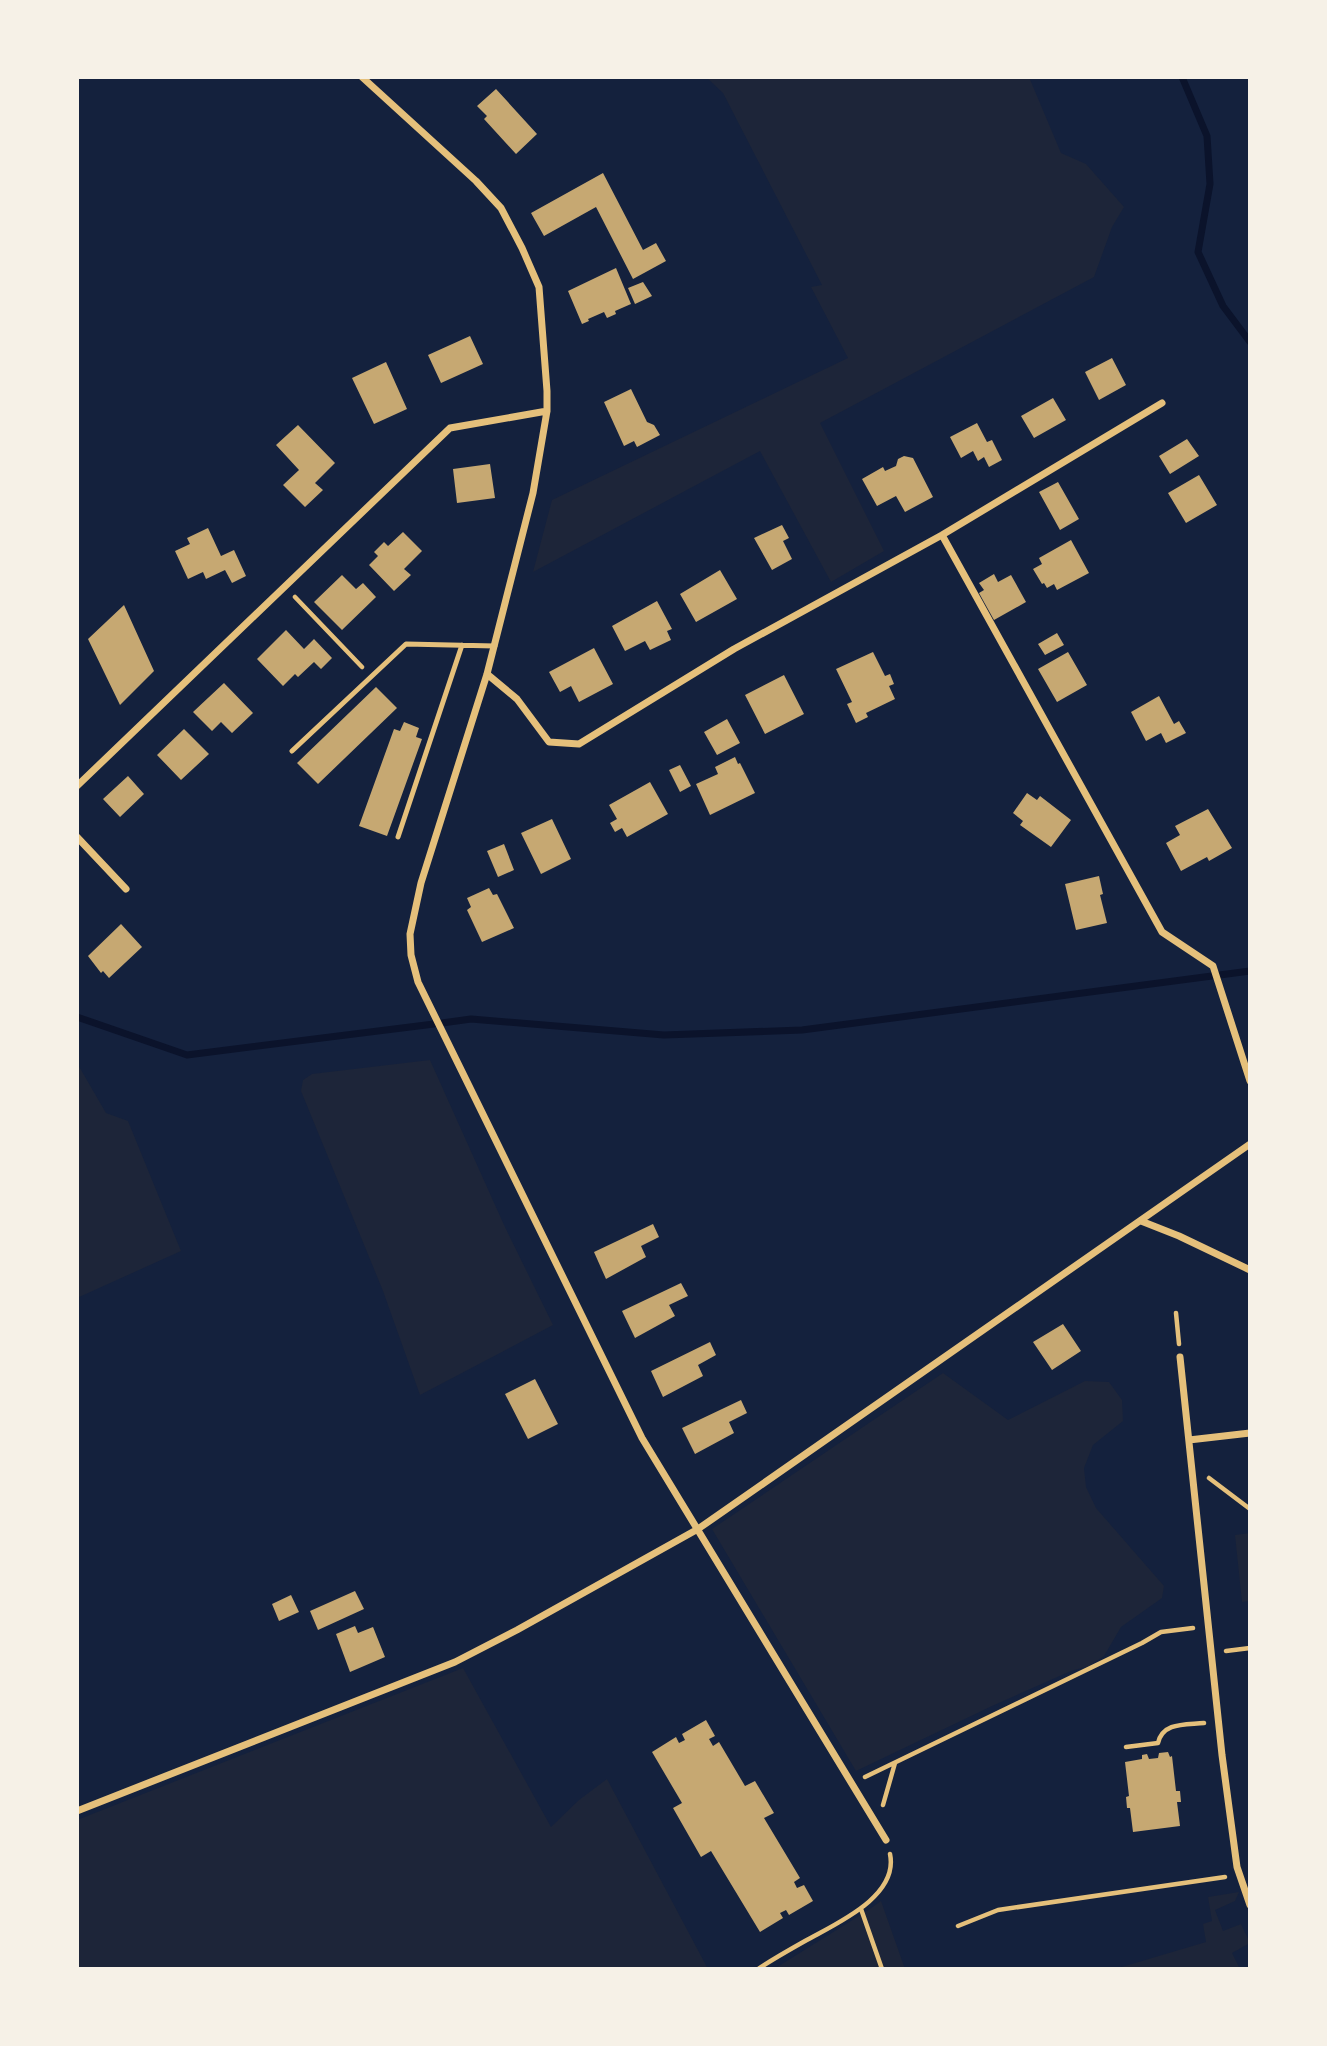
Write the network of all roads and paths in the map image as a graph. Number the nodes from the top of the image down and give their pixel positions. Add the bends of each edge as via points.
1 (362, 77) edge
2 (1162, 403) dead end
3 (547, 411) junction
4 (942, 535) junction
5 (285, 587) junction
6 (462, 645) junction
7 (495, 646) junction
8 (487, 674) junction
9 (371, 677) junction
10 (292, 751) dead end
11 (77, 786) edge
12 (77, 837) edge
13 (398, 837) dead end
14 (127, 889) dead end
15 (1250, 1082) edge
16 (1250, 1144) edge
17 (1141, 1221) junction
18 (1250, 1270) edge
19 (1177, 1313) dead end
20 (1180, 1357) joint
21 (1250, 1433) edge
22 (1189, 1440) junction
23 (1206, 1475) dead end
24 (1250, 1509) edge
25 (698, 1529) junction
26 (1209, 1626) junction
27 (1250, 1648) edge
28 (1211, 1653) junction
29 (1219, 1721) junction
30 (1126, 1747) dead end
31 (895, 1763) junction
32 (852, 1784) junction
33 (77, 1811) edge
34 (878, 1826) junction
35 (887, 1840) joint
36 (1240, 1875) junction
37 (1250, 1905) edge
38 (861, 1909) junction
39 (958, 1926) dead end
40 (758, 1969) edge
41 (882, 1969) edge

1 - 3 street via 501,208 539,286
2 - 4 street
3 - 5 street via 450,428
3 - 7 street via 533,493
4 - 8 street via 734,649 579,744 549,742 517,699
4 - 15 street via 1162,932 1213,966
5 - 9 path
5 - 11 street
6 - 7 lane
6 - 9 lane via 406,643
6 - 13 lane
7 - 8 street
8 - 25 street via 421,883 410,934 411,955 418,982 642,1438
9 - 10 lane
12 - 14 street
16 - 17 street
17 - 18 street
17 - 25 street
19 - 20 path
20 - 22 street
21 - 22 street
22 - 26 street
23 - 24 path
25 - 32 street
25 - 33 street via 455,1661
26 - 28 street
26 - 31 path via 1161,1632
27 - 28 path
28 - 29 street
29 - 30 path via 1167,1727 1158,1743
29 - 36 street
31 - 32 path
31 - 34 path
32 - 34 street
34 - 35 street
35 - 38 path via 893,1867 882,1888
36 - 37 street
36 - 39 path via 998,1910
38 - 40 path
38 - 41 path

